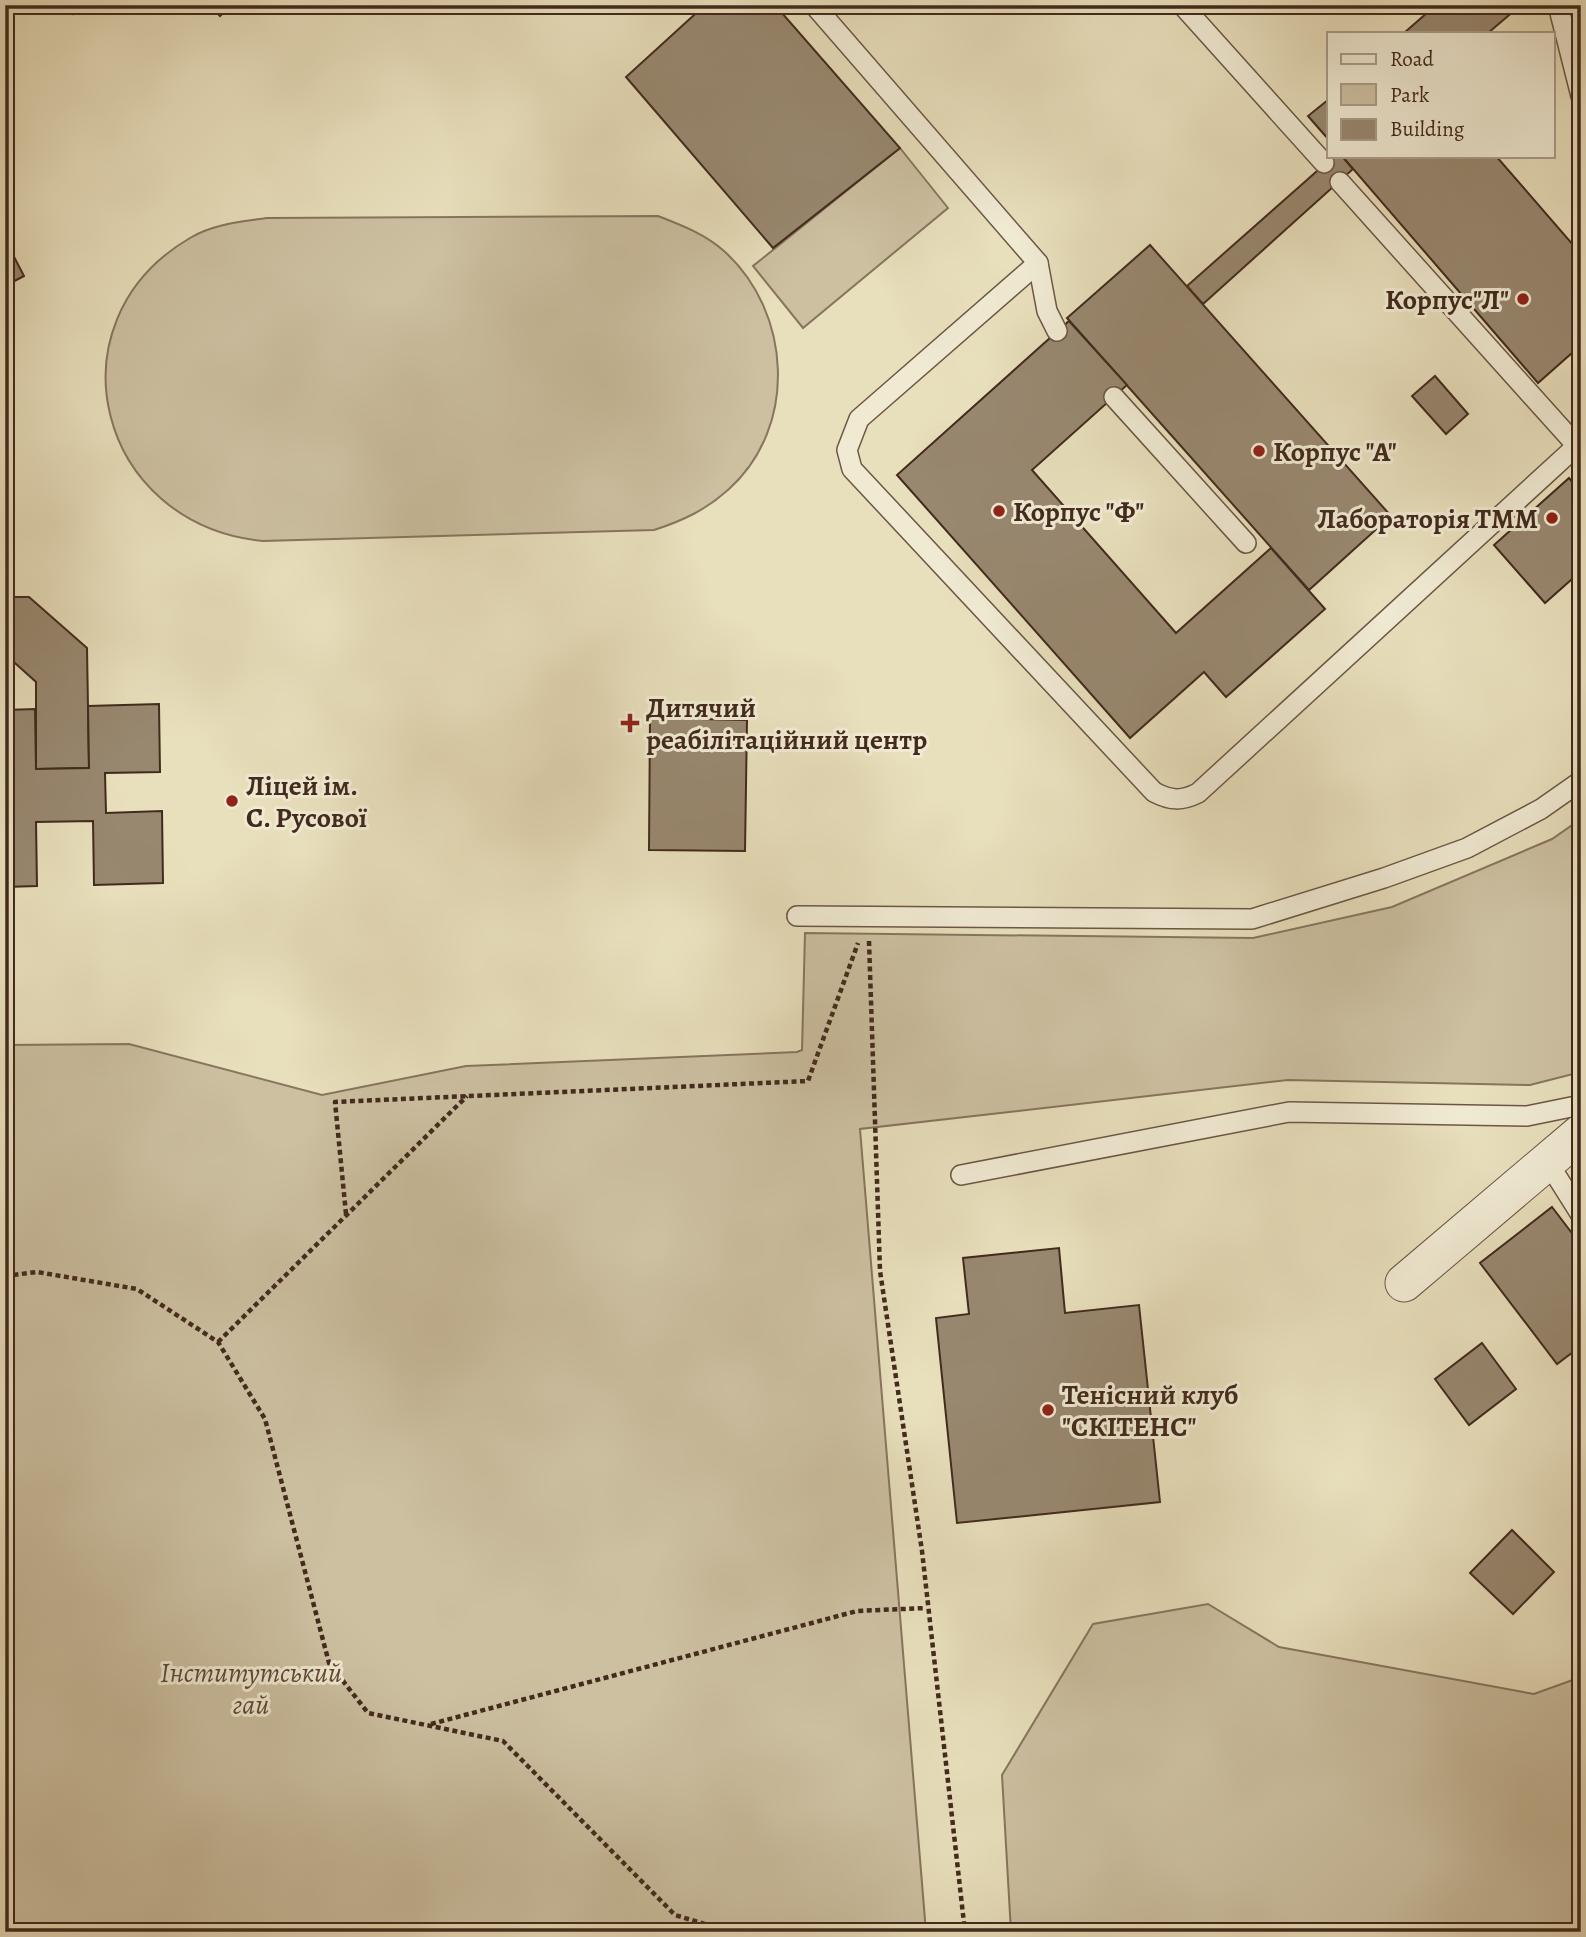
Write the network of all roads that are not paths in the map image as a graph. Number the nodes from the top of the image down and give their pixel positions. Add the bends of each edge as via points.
1 (814, 5) edge
2 (1182, 5) edge
3 (1558, 5) edge
4 (1581, 96) edge
5 (1324, 163) dead end
6 (1340, 182) dead end
7 (1038, 263) junction
8 (1058, 331) dead end
9 (1114, 397) dead end
10 (1579, 444) edge
11 (1246, 543) dead end
12 (1581, 781) edge
13 (797, 916) dead end
14 (1581, 1105) edge
15 (1581, 1133) edge
16 (1548, 1161) junction
17 (961, 1175) dead end
18 (1581, 1215) edge
19 (1404, 1283) dead end

1 - 7 lane
2 - 5 lane
3 - 4 lane
6 - 10 lane
7 - 8 lane via 1047,312
7 - 10 lane via 859,419 847,450 852,469 1154,792 1166,798 1184,800 1198,793
9 - 11 lane
12 - 13 lane via 1541,809 1467,848 1252,919
14 - 17 lane via 1527,1116 1289,1112
15 - 16 street
16 - 18 lane
16 - 19 street

